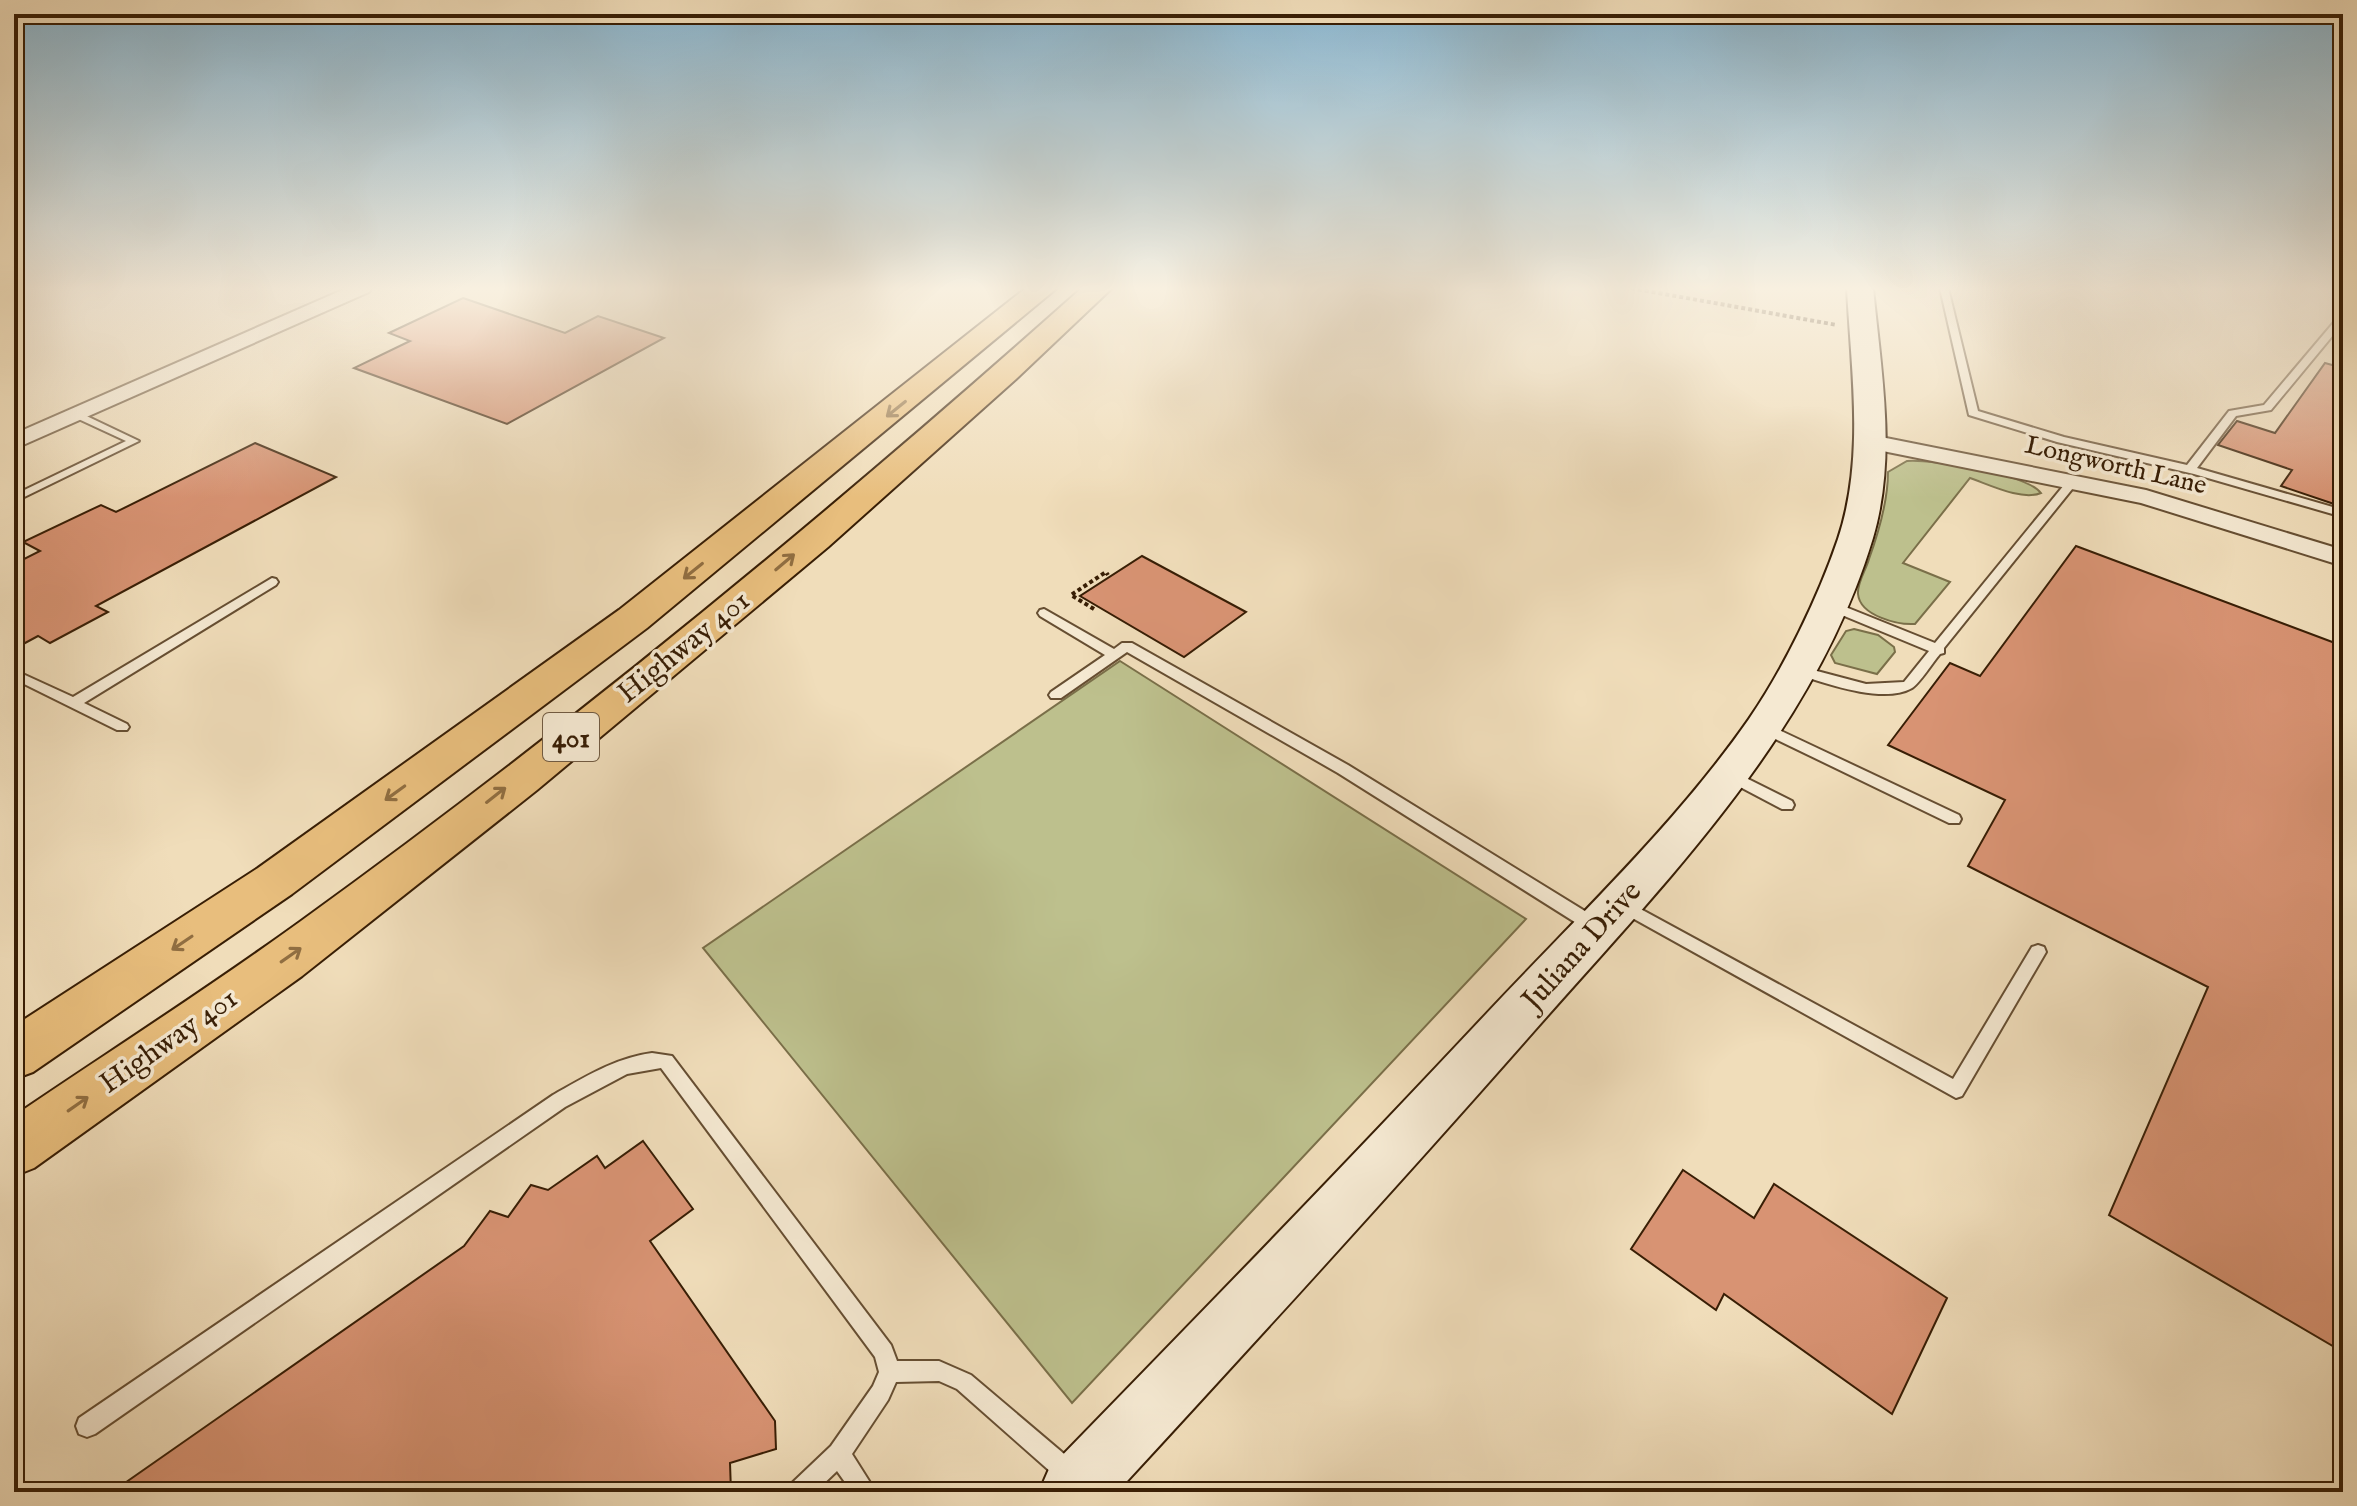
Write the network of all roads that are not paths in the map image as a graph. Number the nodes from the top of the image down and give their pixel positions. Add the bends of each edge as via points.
1 (202, 358) edge
2 (956, 358) edge
3 (1021, 358) edge
4 (1864, 358) edge
5 (1960, 358) edge
6 (2309, 358) edge
7 (76, 414) junction
8 (14, 442) edge
9 (1871, 442) junction
10 (2190, 469) junction
11 (2073, 481) junction
12 (14, 499) edge
13 (2343, 514) edge
14 (2343, 558) edge
15 (272, 582) dead end
16 (1829, 604) junction
17 (1044, 613) dead end
18 (1939, 650) junction
19 (1114, 655) junction
20 (1798, 670) junction
21 (14, 674) edge
22 (1056, 695) dead end
23 (73, 703) junction
24 (122, 727) dead end
25 (1764, 728) junction
26 (1730, 775) junction
27 (1787, 805) dead end
28 (1954, 819) dead end
29 (1608, 915) junction
30 (2038, 952) dead end
31 (14, 1055) edge
32 (14, 1149) edge
33 (889, 1372) junction
34 (87, 1426) dead end
35 (839, 1454) junction
36 (1076, 1487) edge
37 (799, 1492) edge
38 (865, 1492) edge

1 - 7 street
2 -> 31 highway, Highway 401 / 401 via 633,619 275,881
32 -> 3 highway, Highway 401 / 401 via 320,934 678,652
4 - 9 street, Juliana Drive
5 - 10 lane via 1973,413 2061,440
6 - 10 lane via 2267,408 2233,413
7 - 8 street
7 - 12 lane via 134,441
9 - 11 street, Longworth Lane
9 - 16 street, Juliana Drive via 1859,526
10 - 13 lane
11 - 14 street, Longworth Lane via 2181,507
11 - 18 lane
15 - 23 lane
16 - 18 lane
16 - 20 street, Juliana Drive
17 - 19 lane
18 - 20 lane via 1908,685 1889,691 1862,689
19 - 22 lane
19 - 29 lane via 1127,646
20 - 25 street, Juliana Drive
21 - 23 lane
23 - 24 lane
25 - 26 street, Juliana Drive
25 - 28 lane
26 - 27 lane
26 - 29 street, Juliana Drive
29 - 30 lane via 1956,1090
29 - 36 street, Juliana Drive via 1361,1187
33 - 34 lane via 874,1337 666,1061 648,1059 559,1101
33 - 35 lane via 881,1393
33 - 36 lane via 939,1371 964,1382
35 - 37 lane
35 - 38 lane

